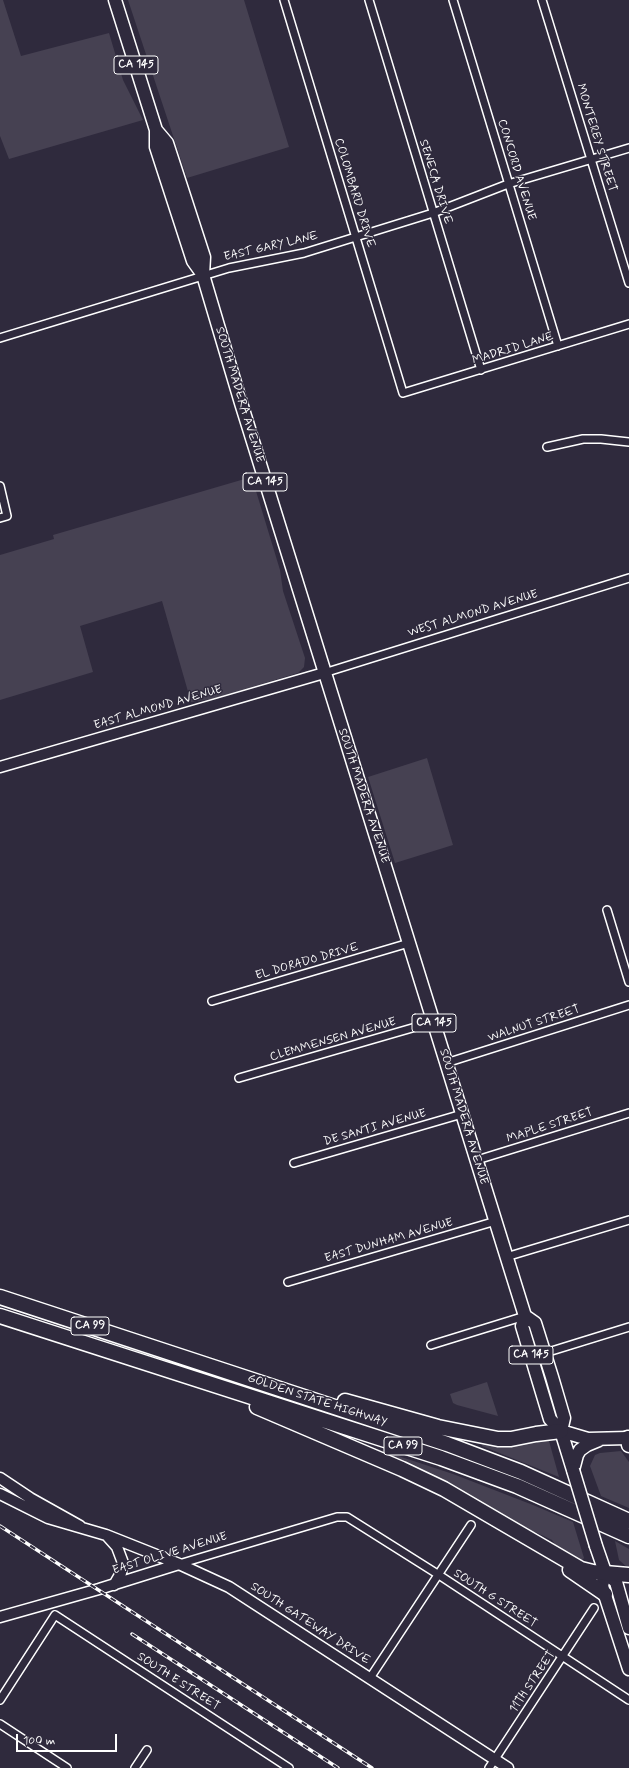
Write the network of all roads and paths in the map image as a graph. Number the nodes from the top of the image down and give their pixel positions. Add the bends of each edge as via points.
1 (115, 0) edge
2 (284, 0) edge
3 (369, 0) edge
4 (453, 0) edge
5 (542, 0) edge
6 (629, 148) edge
7 (591, 158) junction
8 (508, 184) junction
9 (433, 213) junction
10 (356, 237) junction
11 (203, 275) junction
12 (629, 283) edge
13 (629, 324) edge
14 (0, 338) edge
15 (558, 346) junction
16 (481, 370) junction
17 (403, 393) joint
18 (629, 442) edge
19 (547, 447) dead end
20 (0, 486) edge
21 (4, 517) edge
22 (629, 578) edge
23 (324, 673) junction
24 (0, 767) edge
25 (607, 910) dead end
26 (409, 943) junction
27 (629, 982) edge
28 (212, 1001) dead end
29 (629, 1005) edge
30 (433, 1022) junction
31 (446, 1063) junction
32 (239, 1078) dead end
33 (629, 1113) edge
34 (462, 1114) junction
35 (477, 1160) junction
36 (294, 1164) dead end
37 (629, 1220) edge
38 (496, 1221) junction
39 (506, 1257) junction
40 (288, 1282) dead end
41 (0, 1297) edge
42 (0, 1316) edge
43 (525, 1316) junction
44 (629, 1327) edge
45 (431, 1345) dead end
46 (545, 1353) junction
47 (179, 1355) junction
48 (172, 1371) junction
49 (561, 1432) junction
50 (600, 1440) junction
51 (629, 1440) edge
52 (573, 1470) junction
53 (0, 1478) edge
54 (0, 1494) edge
55 (347, 1517) joint
56 (629, 1521) edge
57 (471, 1525) dead end
58 (84, 1528) junction
59 (106, 1535) junction
60 (629, 1536) edge
61 (544, 1549) junction
62 (179, 1564) junction
63 (605, 1572) junction
64 (439, 1575) junction
65 (629, 1575) edge
66 (114, 1585) junction
67 (604, 1594) junction
68 (52, 1603) junction
69 (594, 1608) dead end
70 (55, 1615) junction
71 (0, 1618) edge
72 (629, 1628) edge
73 (563, 1656) junction
74 (629, 1669) edge
75 (370, 1678) junction
76 (0, 1700) edge
77 (629, 1700) edge
78 (0, 1724) edge
79 (146, 1750) dead end
80 (495, 1759) junction
81 (67, 1768) edge
82 (135, 1768) edge
83 (289, 1768) edge
84 (489, 1768) edge
85 (508, 1768) edge

1 - 11 main road, SOUTH MADERA AVENUE / CA 145 via 156,130 156,147 192,261
2 - 10 street, COLOMBARD DRIVE
3 - 9 street, SENECA DRIVE
4 - 8 street, CONCORD AVENUE
5 - 7 street, MONTEREY STREET
6 - 7 street, EAST GARY LANE
7 - 8 street, EAST GARY LANE
7 - 12 street, MONTEREY STREET
8 - 9 street, EAST GARY LANE
8 - 15 street, CONCORD AVENUE
9 - 10 street, EAST GARY LANE
9 - 16 street, SENECA DRIVE
10 - 11 street, EAST GARY LANE via 304,253 246,263
10 - 17 street, COLOMBARD DRIVE
11 - 14 street, EAST GARY LANE
11 - 23 main road, SOUTH MADERA AVENUE / CA 145
13 - 15 street, MADRID LANE
15 - 16 street, MADRID LANE
16 - 17 street, MADRID LANE
18 - 19 street via 583,439
20 - 21 street
22 - 23 street, WEST ALMOND AVENUE
23 - 24 main road, EAST ALMOND AVENUE
23 - 26 main road, SOUTH MADERA AVENUE / CA 145
25 - 27 street
26 - 28 street, EL DORADO DRIVE
26 - 30 main road, SOUTH MADERA AVENUE / CA 145
29 - 31 street, WALNUT STREET
30 - 31 main road, SOUTH MADERA AVENUE / CA 145
30 - 32 street, CLEMMENSEN AVENUE
31 - 34 main road, SOUTH MADERA AVENUE / CA 145
33 - 35 street, MAPLE STREET
34 - 35 main road, SOUTH MADERA AVENUE / CA 145
34 - 36 street, DE SANTI AVENUE
35 - 38 main road, SOUTH MADERA AVENUE / CA 145
37 - 39 street
38 - 39 main road, SOUTH MADERA AVENUE / CA 145
38 - 40 street, EAST DUNHAM AVENUE
39 - 43 main road, SOUTH MADERA AVENUE / CA 145
41 - 47 highway, GOLDEN STATE HIGHWAY / CA 99
42 - 48 highway, GOLDEN STATE HIGHWAY / CA 99
43 - 45 street
43 - 46 main road, SOUTH MADERA AVENUE / CA 145 via 535,1322
43 - 49 main road, SOUTH MADERA AVENUE / CA 145 via 522,1326 550,1419
44 - 46 street
46 - 49 main road, SOUTH MADERA AVENUE / CA 145 via 564,1418
47 - 49 highway via 477,1436 511,1439
47 - 56 highway, GOLDEN STATE HIGHWAY / CA 99 via 454,1447 521,1472
48 - 60 highway, GOLDEN STATE HIGHWAY / CA 99 via 441,1458 517,1486
48 - 61 highway via 437,1486
49 - 50 main road
49 - 52 main road, SOUTH MADERA AVENUE / CA 145
50 - 51 main road
50 - 52 main road via 580,1450
52 - 63 main road, SOUTH MADERA AVENUE / CA 145, bridge
53 - 58 main road, SOUTH GATEWAY DRIVE
54 - 58 main road, SOUTH GATEWAY DRIVE via 48,1518
55 - 62 street, EAST OLIVE AVENUE via 337,1517
55 - 64 street, SOUTH G STREET
57 - 64 street
58 - 59 main road, SOUTH GATEWAY DRIVE
59 - 62 main road, SOUTH GATEWAY DRIVE
59 - 66 main road via 117,1547 122,1563 121,1573
61 - 63 highway via 551,1550 581,1569
61 - 67 highway via 547,1555
62 - 66 main road, EAST OLIVE AVENUE
62 - 75 main road, SOUTH GATEWAY DRIVE via 229,1587
63 - 65 highway
63 - 67 main road, SOUTH MADERA AVENUE / CA 145 via 602,1586
63 - 72 main road, SOUTH MADERA AVENUE / CA 145 via 616,1582
64 - 73 street, SOUTH G STREET
64 - 75 street
66 - 68 main road, EAST OLIVE AVENUE
67 - 74 main road, SOUTH MADERA AVENUE / CA 145
68 - 70 street
68 - 71 main road, EAST OLIVE AVENUE
69 - 73 street, 11TH STREET
70 - 76 street
70 - 83 street, SOUTH E STREET
73 - 77 street, SOUTH G STREET
73 - 80 street, 11TH STREET
75 - 80 main road, SOUTH GATEWAY DRIVE
78 - 81 street
79 - 82 street
80 - 84 street, 11TH STREET
80 - 85 main road, SOUTH GATEWAY DRIVE

